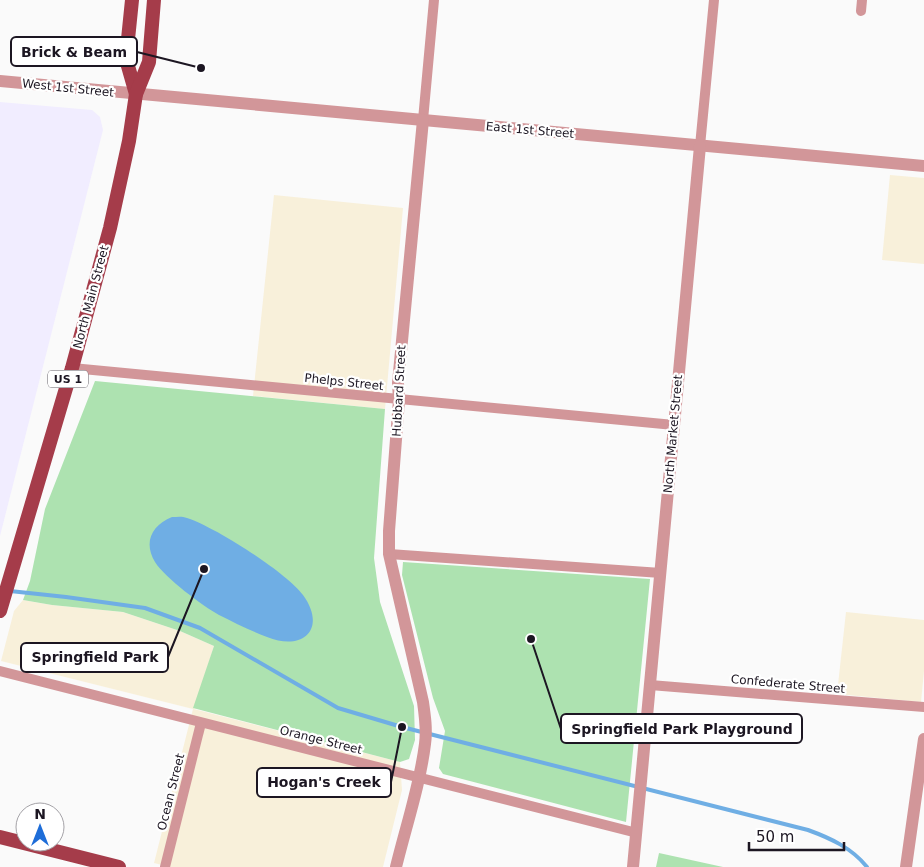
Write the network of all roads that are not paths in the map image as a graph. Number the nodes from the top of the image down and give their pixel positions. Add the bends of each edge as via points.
1 (132, 0) edge
2 (154, 0) edge
3 (434, 0) edge
4 (714, 0) edge
5 (0, 81) edge
6 (136, 94) junction
7 (423, 120) junction
8 (700, 146) junction
9 (924, 166) edge
10 (72, 368) junction
11 (399, 400) junction
12 (674, 424) junction
13 (389, 554) junction
14 (661, 573) junction
15 (0, 610) edge
16 (0, 671) edge
17 (650, 684) junction
18 (924, 708) edge
19 (200, 723) junction
20 (924, 739) edge
21 (419, 778) junction
22 (637, 833) junction
23 (0, 837) edge
24 (119, 867) edge
25 (165, 867) edge
26 (396, 867) edge
27 (633, 867) edge
28 (906, 867) edge

1 - 6 main road, North Main Street / US 1 via 126,59
2 - 6 main road, North Main Street / US 1 via 149,62
3 - 7 street, Hubbard Street
4 - 8 street, North Market Street
5 - 6 street, West 1st Street
6 - 7 street, East 1st Street
6 - 10 main road, North Main Street / US 1 via 110,228
7 - 8 street, East 1st Street
7 - 11 street, Hubbard Street
8 - 9 street, East 1st Street
8 - 12 street, North Market Street
10 - 11 street, Phelps Street
10 - 15 main road, North Main Street / US 1
11 - 12 street, Phelps Street
11 - 13 street, Hubbard Street
12 - 14 street, North Market Street
13 - 14 street
13 - 21 street, Hubbard Street via 424,702 426,743
14 - 17 street, North Market Street
16 - 19 street, Orange Street
17 - 18 street, Confederate Street
17 - 22 street, North Market Street
19 - 21 street, Orange Street
19 - 25 street, Ocean Street
20 - 28 street
21 - 22 street, Orange Street
21 - 26 street, Hubbard Street
22 - 27 street, North Market Street
23 - 24 main road

